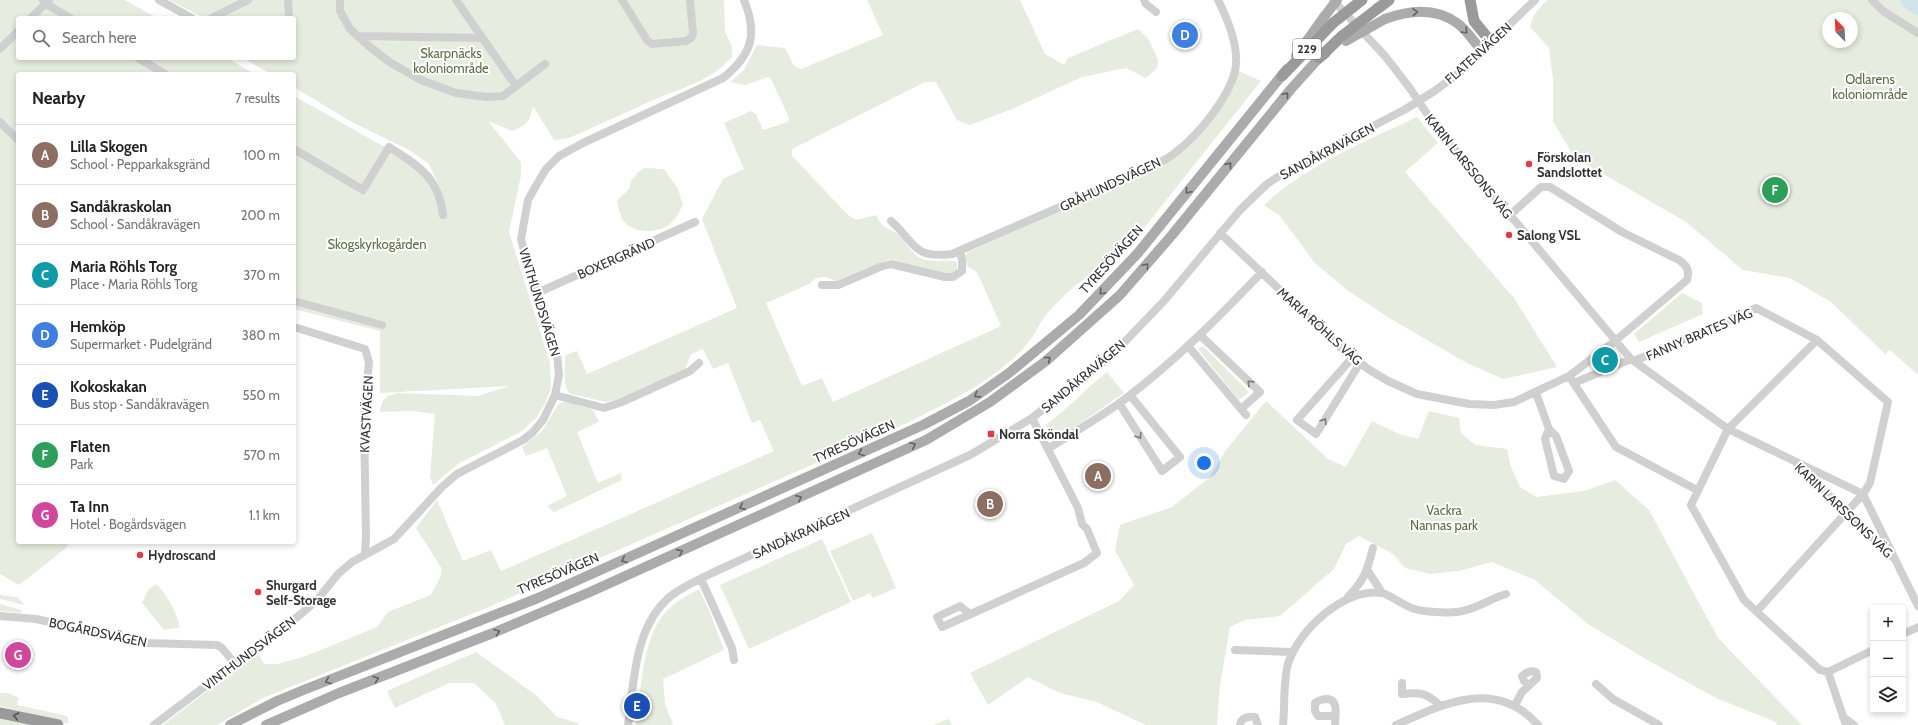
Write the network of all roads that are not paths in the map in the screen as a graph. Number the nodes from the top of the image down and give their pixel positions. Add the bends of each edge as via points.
1 (159, 0) edge
2 (288, 0) edge
3 (340, 0) edge
4 (456, 0) edge
5 (622, 0) edge
6 (690, 0) edge
7 (744, 0) edge
8 (1144, 0) edge
9 (1218, 0) edge
10 (1333, 0) edge
11 (1337, 0) edge
12 (1362, 0) edge
13 (1389, 0) edge
14 (1470, 0) edge
15 (1535, 0) edge
16 (1872, 0) edge
17 (46, 1) edge
18 (243, 1) edge
19 (1156, 12) dead end
20 (33, 16) edge
21 (67, 16) edge
22 (188, 16) edge
23 (216, 16) edge
24 (289, 16) edge
25 (1329, 20) junction
26 (16, 33) edge
27 (1918, 33) edge
28 (359, 36) junction
29 (482, 38) junction
30 (1344, 38) junction
31 (1491, 42) junction
32 (0, 49) edge
33 (1482, 51) junction
34 (1319, 58) joint
35 (141, 60) edge
36 (545, 64) dead end
37 (162, 72) edge
38 (1282, 76) joint
39 (516, 86) junction
40 (1418, 101) junction
41 (0, 122) edge
42 (16, 138) edge
43 (296, 150) edge
44 (443, 215) dead end
45 (1509, 216) junction
46 (891, 220) dead end
47 (695, 222) dead end
48 (1220, 233) junction
49 (960, 252) junction
50 (1262, 272) junction
51 (822, 285) dead end
52 (537, 293) junction
53 (296, 302) edge
54 (382, 325) dead end
55 (296, 328) edge
56 (1200, 335) junction
57 (1817, 340) junction
58 (1615, 341) junction
59 (1188, 346) junction
60 (1353, 357) junction
61 (1633, 360) junction
62 (699, 363) dead end
63 (1360, 363) junction
64 (1572, 380) junction
65 (1536, 393) junction
66 (555, 395) junction
67 (1130, 395) junction
68 (1119, 403) junction
69 (1032, 418) junction
70 (1549, 429) junction
71 (1728, 429) junction
72 (1048, 449) junction
73 (1792, 460) junction
74 (1697, 490) junction
75 (1863, 494) junction
76 (1846, 513) junction
77 (1373, 548) dead end
78 (365, 554) junction
79 (1896, 561) junction
80 (1368, 571) junction
81 (701, 579) junction
82 (1382, 593) junction
83 (1506, 594) dead end
84 (1347, 598) junction
85 (1918, 606) edge
86 (1757, 611) junction
87 (970, 614) dead end
88 (0, 616) edge
89 (1918, 627) edge
90 (1906, 633) edge
91 (1235, 650) dead end
92 (1870, 651) edge
93 (1292, 652) junction
94 (734, 660) dead end
95 (234, 664) junction
96 (1828, 672) junction
97 (1402, 683) dead end
98 (1596, 684) dead end
99 (1529, 685) dead end
100 (1516, 705) junction
101 (1441, 706) junction
102 (0, 713) edge
103 (1335, 716) dead end
104 (1844, 721) edge
105 (58, 725) edge
106 (154, 725) edge
107 (230, 725) edge
108 (266, 725) edge
109 (628, 725) edge
110 (1240, 725) edge
111 (1258, 725) edge
112 (1283, 725) edge
113 (1335, 725) edge
114 (1396, 725) edge
115 (1538, 725) edge
116 (1658, 725) edge
117 (1854, 725) edge

1 - 22 street
2 - 24 street
3 - 28 street via 340,11 350,28
4 - 29 street
5 - 6 street via 652,44 686,41 691,38 693,34
7 - 52 street, VINTHUNDSVÄGEN via 752,22 752,35 748,51 735,69 723,78 585,142 559,156 546,169 528,200 521,239
8 - 19 street
9 - 49 street, GRÅHUNDSVÄGEN via 1232,37 1235,70 1222,100 1188,141 1149,168
10 - 40 street, KARIN LARSSONS VÄG via 1385,56
11 - 25 main road, bridge
12 - 25 highway, TYRESÖVÄGEN / 229, bridge
13 - 30 highway, 229, bridge
14 - 31 highway via 1474,21
15 - 31 street, FLATENVÄGEN
16 - 27 street via 1883,11
17 - 20 street
17 - 21 street
18 - 23 street
25 - 38 highway, TYRESÖVÄGEN / 229
26 - 32 street
28 - 29 street
28 - 39 street via 397,66 421,80 456,93 488,98 504,96
29 - 39 street
30 -> 33 main road, bridge via 1385,19 1410,12 1430,12 1457,23
30 - 34 highway, 229
31 - 33 street, FLATENVÄGEN
33 - 40 street, FLATENVÄGEN via 1459,73
108 -> 34 main road, 229 via 590,592 926,440 990,402 1050,357 1120,295
35 - 37 street
36 - 39 street
38 -> 107 main road, TYRESÖVÄGEN / 229 via 1105,289 1033,354 969,401 923,426 551,592 299,692
40 - 45 street, KARIN LARSSONS VÄG via 1436,127
40 - 48 street, SANDÅKRAVÄGEN via 1278,176 1244,205
41 - 42 street
43 - 44 street via 363,190 389,147 425,172 442,202
45 - 58 street, KARIN LARSSONS VÄG
45 - 58 street via 1541,187 1550,187 1622,232 1672,255 1686,266 1689,273 1687,280
46 - 49 street, GRÅHUNDSVÄGEN via 917,250 940,256
47 - 52 street, BOXERGRÄND
48 - 50 street, MARIA RÖHLS VÄG
48 - 69 street, SANDÅKRAVÄGEN via 1164,301 1111,356
49 - 51 street via 962,271 952,277 891,264 838,285
50 - 56 street
50 - 60 street, MARIA RÖHLS VÄG
52 - 66 street, VINTHUNDSVÄGEN via 557,354 559,375
53 - 54 street
55 - 78 street, KVASTVÄGEN via 365,349 368,356 364,420
56 - 59 street
59 -> 56 street via 1244,412 1260,392
57 - 61 street, FANNY BRATES VÄG via 1756,308
57 - 71 street
57 - 75 street, FANNY BRATES VÄG via 1888,402 1870,483
58 - 61 street, KARIN LARSSONS VÄG
58 - 64 street
59 - 67 street
60 - 63 street, MARIA RÖHLS VÄG
60 -> 63 street via 1296,420 1316,434
61 - 64 street
61 - 71 street, KARIN LARSSONS VÄG
62 - 66 street via 690,371 604,408
63 - 65 street, MARIA RÖHLS VÄG via 1388,381 1410,391 1447,401 1494,405 1514,402
64 - 65 street, MARIA RÖHLS VÄG
64 - 74 street via 1616,447
65 - 70 street
66 - 78 street, VINTHUNDSVÄGEN via 543,420 532,433 457,474 394,539
67 - 68 street
68 -> 67 street via 1162,471 1180,457
68 - 72 street
69 - 72 street
69 - 81 street, SANDÅKRAVÄGEN via 970,455
70 - 70 street via 1556,436 1569,471 1564,479 1554,476 1545,439
71 - 73 street, KARIN LARSSONS VÄG
71 - 74 street
72 - 87 street via 1097,553 1084,564
73 - 75 street, KARIN LARSSONS VÄG
73 - 76 street, KARIN LARSSONS VÄG
74 - 86 street via 1691,505 1744,600
75 - 76 street, FANNY BRATES VÄG
75 - 79 street, KARIN LARSSONS VÄG
76 - 79 street, KARIN LARSSONS VÄG
76 - 86 street, FANNY BRATES VÄG
77 - 80 street
78 - 95 street, VINTHUNDSVÄGEN via 338,574 312,605
79 - 85 street, KARIN LARSSONS VÄG
80 - 82 street
80 - 84 street
81 - 94 street via 732,648
81 - 109 street, SANDÅKRAVÄGEN via 671,596 648,626 638,658
82 - 83 street via 1415,609 1457,612 1475,608
82 - 84 street
84 - 93 street via 1325,614
86 - 96 street via 1820,670
88 - 95 street, BOGÅRDSVÄGEN via 36,619 146,643 217,645
89 - 90 street
91 - 93 street
92 - 96 street
93 - 112 street via 1288,666
95 - 106 street, VINTHUNDSVÄGEN
96 - 104 street
97 - 101 street via 1402,694 1428,695
98 - 116 street via 1613,699
99 - 100 street via 1522,692
100 - 101 street via 1488,698 1460,700
100 - 115 street
101 - 114 street
105 -> 102 highway
103 - 113 street
104 - 117 street
110 - 111 street via 1245,717 1251,716 1255,717

